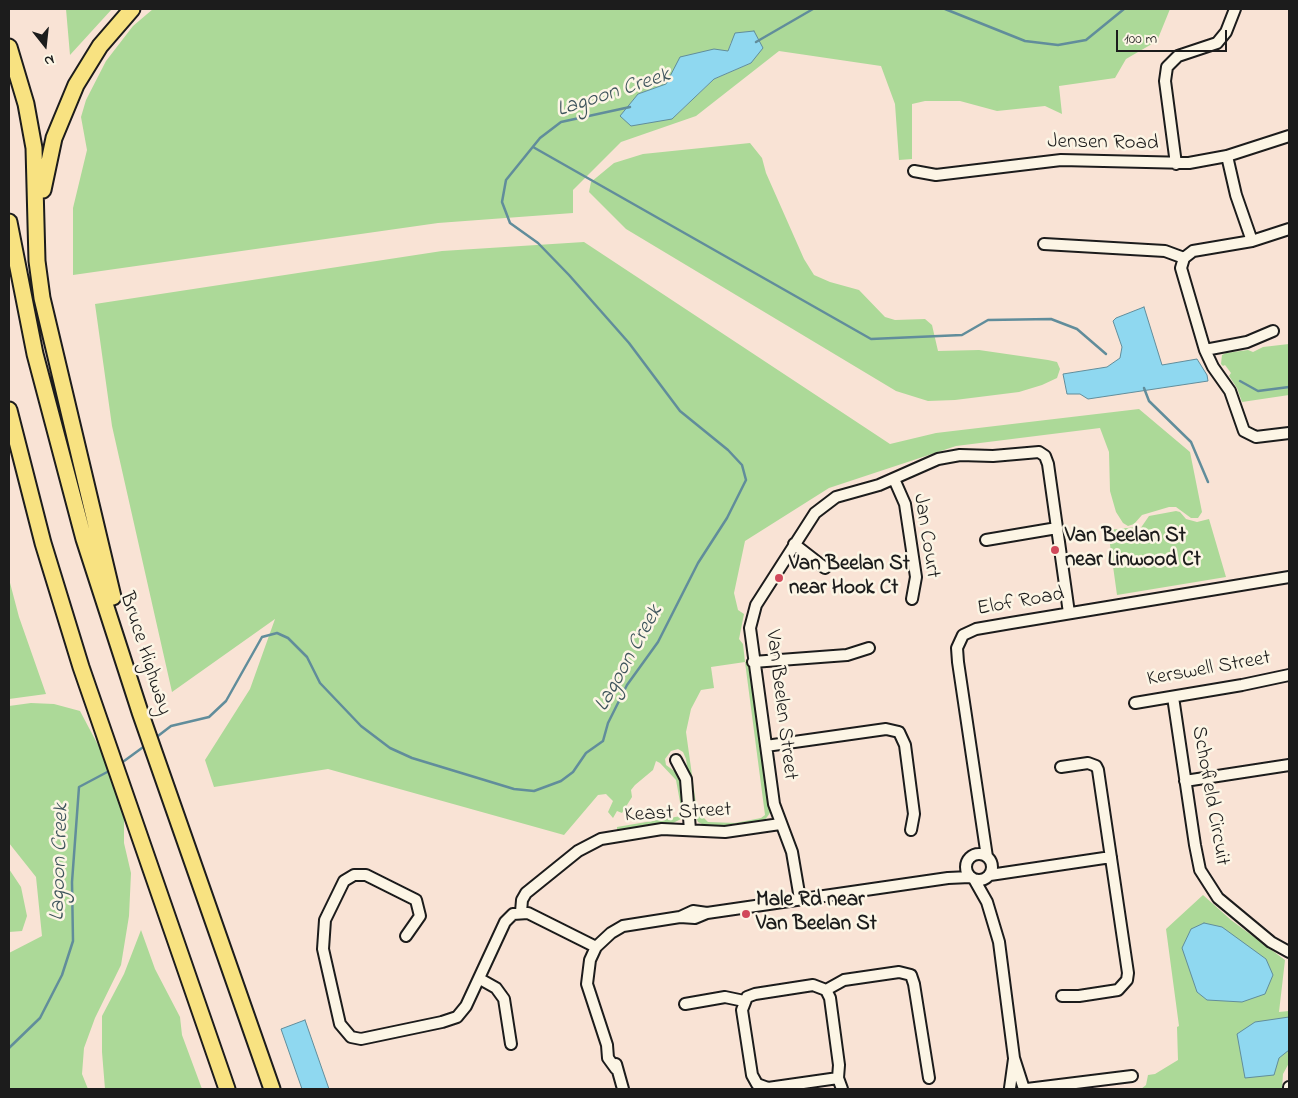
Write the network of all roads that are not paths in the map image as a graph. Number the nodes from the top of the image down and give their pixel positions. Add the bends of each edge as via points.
1 (132, 9) edge
2 (1234, 9) edge
3 (9, 47) edge
4 (1289, 136) edge
5 (1227, 156) junction
6 (1176, 164) junction
7 (914, 171) dead end
8 (9, 222) edge
9 (36, 225) junction
10 (1289, 229) edge
11 (1252, 242) junction
12 (1044, 244) dead end
13 (1184, 258) junction
14 (1273, 331) dead end
15 (1205, 350) junction
16 (9, 410) edge
17 (11, 428) edge
18 (1289, 434) edge
19 (894, 479) junction
20 (1057, 528) junction
21 (986, 540) dead end
22 (794, 544) junction
23 (825, 568) dead end
24 (1289, 578) edge
25 (912, 599) dead end
26 (1069, 613) junction
27 (869, 648) dead end
28 (753, 662) junction
29 (1289, 674) edge
30 (1173, 697) junction
31 (1135, 703) dead end
32 (140, 712) junction
33 (766, 746) junction
34 (676, 760) dead end
35 (1289, 765) edge
36 (1061, 767) dead end
37 (1185, 781) junction
38 (780, 824) junction
39 (690, 830) junction
40 (911, 830) dead end
41 (982, 837) junction
42 (975, 855) junction
43 (1111, 858) junction
44 (966, 865) junction
45 (988, 869) junction
46 (948, 878) junction
47 (972, 878) junction
48 (800, 899) junction
49 (987, 902) junction
50 (521, 912) junction
51 (406, 936) dead end
52 (596, 947) junction
53 (1289, 952) edge
54 (480, 979) junction
55 (826, 990) junction
56 (1062, 996) dead end
57 (744, 1001) junction
58 (685, 1004) dead end
59 (511, 1044) dead end
60 (1014, 1058) junction
61 (1132, 1076) dead end
62 (838, 1078) junction
63 (930, 1078) dead end
64 (754, 1087) edge
65 (1026, 1088) edge
66 (1047, 1088) edge
67 (227, 1089) edge
68 (272, 1089) edge
69 (623, 1089) edge
70 (842, 1089) edge
71 (1010, 1089) edge

1 - 9 highway via 100,46 67,104 48,160
2 - 6 street via 1226,32 1217,43 1178,56 1167,67 1165,81
3 - 9 highway via 32,134
4 - 5 street, Jensen Road
5 - 6 street, Jensen Road
5 - 11 street
6 - 7 street, Jensen Road via 1061,160 936,175
8 - 32 highway, Bruce Highway via 35,354 72,497
9 - 32 highway via 42,298 105,568 133,664
10 - 11 street
11 - 13 street via 1197,250
12 - 13 street via 1165,251
13 - 15 street via 1182,273
14 - 15 street via 1239,344
15 - 18 street via 1230,391 1244,431 1256,437
16 - 17 highway
17 - 67 highway via 61,605
19 - 20 street, Van Beelen Street via 926,463 960,455 1039,452 1048,464
19 - 22 street, Van Beelen Street via 826,503 815,513
19 - 25 street, Jan Court via 905,504 914,568
20 - 21 street
20 - 26 street, Van Beelen Street
22 - 23 street
22 - 28 street, Van Beelen Street via 756,605 750,628
24 - 26 street, Elof Road
26 - 41 street, Elof Road via 976,629 963,635 958,643
27 - 28 street via 847,655
28 - 33 street, Van Beelen Street
29 - 30 street, Kerswell Street
30 - 31 street, Kerswell Street
30 - 37 street, Schofield Circuit
32 - 68 highway, Bruce Highway
33 - 38 street, Van Beelen Street
33 - 40 street via 886,729 899,732 905,745 914,814
34 - 39 street via 686,779
35 - 37 street
36 - 43 street via 1088,763 1096,766
37 - 53 street, Schofield Circuit via 1197,858 1211,890 1271,942
38 - 39 street, Keast Street via 725,832
38 - 48 street, Van Beelen Street via 792,852
39 - 50 street, Keast Street via 655,830 591,843 526,893
41 - 42 street, Elof Road
41 - 45 street, Elof Road
42 - 44 street
42 - 45 street
43 - 45 street via 1012,872
43 - 56 street via 1127,980 1112,992
44 - 46 street
44 - 47 street, Elof Road
45 - 47 street
45 - 49 street, Elof Road
46 - 47 street
46 - 48 street
47 - 49 street, Elof Road
48 - 52 street via 707,912 693,911 680,917 623,926 610,932
49 - 60 street, Elof Road via 999,942
50 - 52 street
50 - 54 street via 513,914 505,922
51 - 54 street via 420,916 416,900 366,875 354,875 344,881 325,920 323,948 340,1024 350,1037 360,1039 450,1021 462,1013
52 - 69 street via 588,969 587,984 607,1045 615,1056
54 - 59 street via 496,988 504,999
55 - 57 street via 818,985 751,995
55 - 62 street via 830,998
55 - 63 street via 844,980 914,973
57 - 58 street via 725,997
57 - 64 street via 742,1010
60 - 65 street, Elof Road
60 - 71 street, Elof Road
61 - 66 street
62 - 64 street
62 - 70 street
65 - 66 street
65 - 71 street

